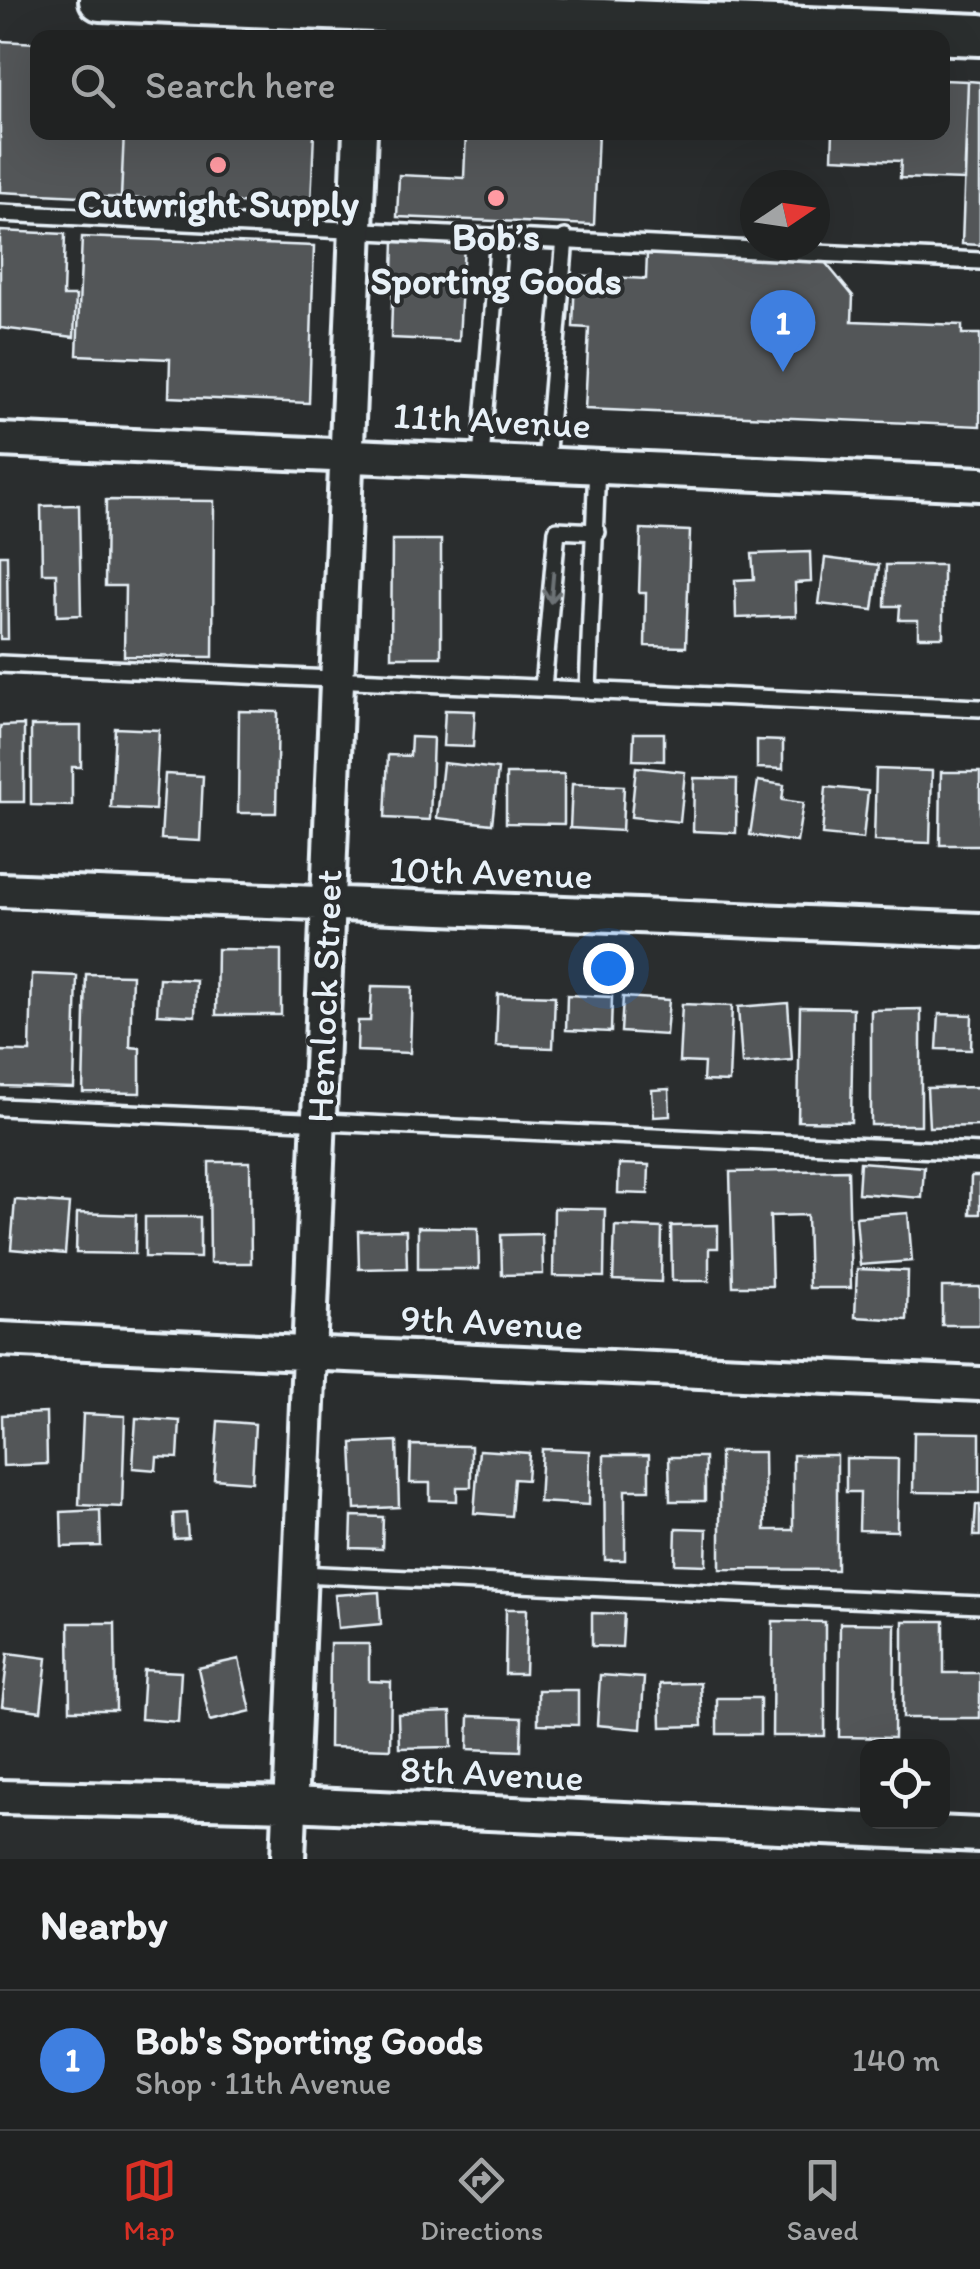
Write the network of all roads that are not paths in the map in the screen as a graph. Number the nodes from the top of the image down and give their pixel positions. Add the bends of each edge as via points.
1 (100, 0) edge
2 (226, 3) edge
3 (368, 17) edge
4 (787, 30) edge
5 (950, 35) edge
6 (980, 36) edge
7 (359, 140) edge
8 (0, 213) edge
9 (354, 227) junction
10 (500, 235) junction
11 (565, 238) junction
12 (980, 261) edge
13 (0, 440) edge
14 (344, 452) junction
15 (481, 459) junction
16 (546, 462) junction
17 (598, 465) junction
18 (980, 484) edge
19 (597, 532) junction
20 (0, 664) edge
21 (336, 679) junction
22 (543, 688) junction
23 (588, 690) junction
24 (980, 708) edge
25 (0, 890) edge
26 (328, 906) junction
27 (980, 930) edge
28 (0, 1107) edge
29 (320, 1122) junction
30 (980, 1152) edge
31 (0, 1339) edge
32 (309, 1353) junction
33 (980, 1384) edge
34 (300, 1574) junction
35 (980, 1605) edge
36 (0, 1797) edge
37 (290, 1804) junction
38 (980, 1835) edge
39 (288, 1859) edge

1 - 2 street
2 - 3 street
3 - 4 street
5 - 6 street
7 - 9 street, Hemlock Street
8 - 9 lane
9 - 10 lane
9 - 14 street, Hemlock Street
10 - 11 lane
10 - 15 lane
11 - 12 lane
11 - 16 lane
13 - 14 street, 11th Avenue
14 - 15 street, 11th Avenue
14 - 21 street, Hemlock Street
15 - 16 street, 11th Avenue
16 - 17 street, 11th Avenue
17 - 18 street, 11th Avenue
17 - 19 lane
19 -> 22 lane via 557,530
19 - 23 lane
20 - 21 lane
21 - 22 lane
21 - 26 street, Hemlock Street
22 - 23 lane
23 - 24 lane
25 - 26 street, 10th Avenue
26 - 27 street, 10th Avenue
26 - 29 street, Hemlock Street
28 - 29 lane
29 - 30 lane
29 - 32 street, Hemlock Street
31 - 32 street, 9th Avenue
32 - 33 street, 9th Avenue
32 - 34 street, Hemlock Street
34 - 35 lane
34 - 37 street, Hemlock Street
36 - 37 street, 8th Avenue
37 - 38 street, 8th Avenue
37 - 39 street, Hemlock Street

